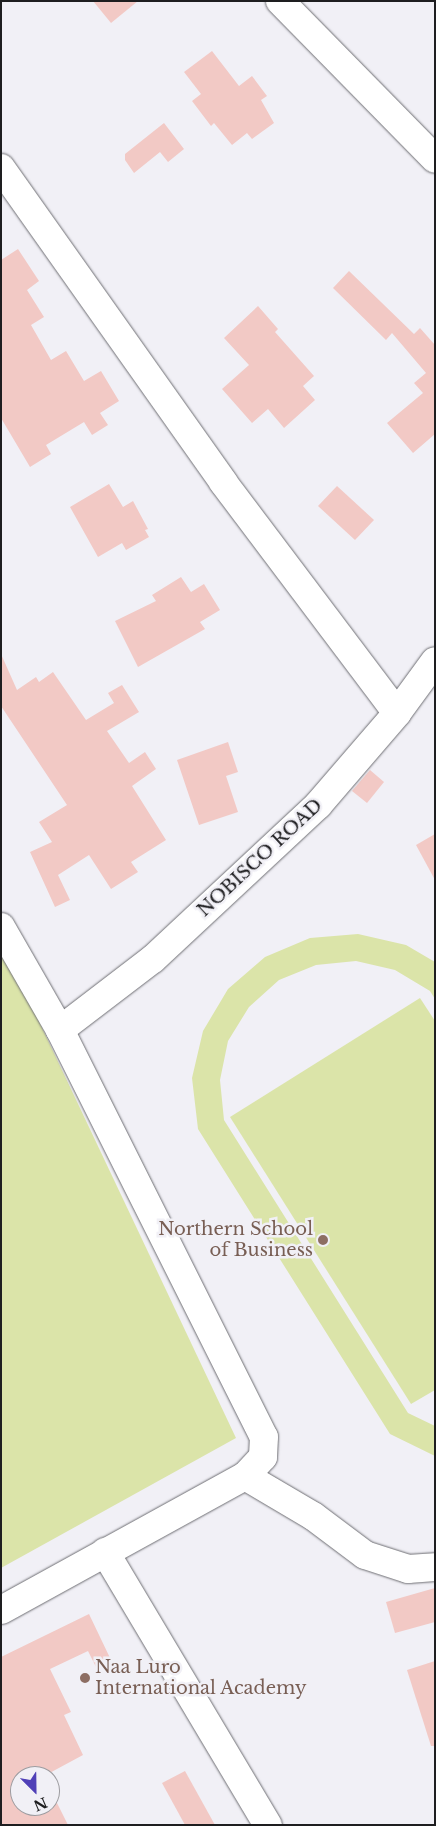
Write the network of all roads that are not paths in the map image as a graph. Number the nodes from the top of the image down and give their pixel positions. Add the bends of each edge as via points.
1 (280, 1) edge
2 (435, 159) edge
3 (1, 168) edge
4 (435, 661) edge
5 (397, 713) junction
6 (1, 927) edge
7 (60, 1030) junction
8 (245, 1476) junction
9 (105, 1552) junction
10 (435, 1567) edge
11 (1, 1610) edge
12 (268, 1825) edge

1 - 2 street
3 - 5 street via 223,482
4 - 5 street, NOBISCO ROAD
5 - 7 street, NOBISCO ROAD via 318,805 153,958
6 - 7 street
7 - 8 street via 264,1437 263,1457
8 - 9 street
8 - 10 street via 313,1516 365,1555 408,1570
9 - 11 street
9 - 12 street

